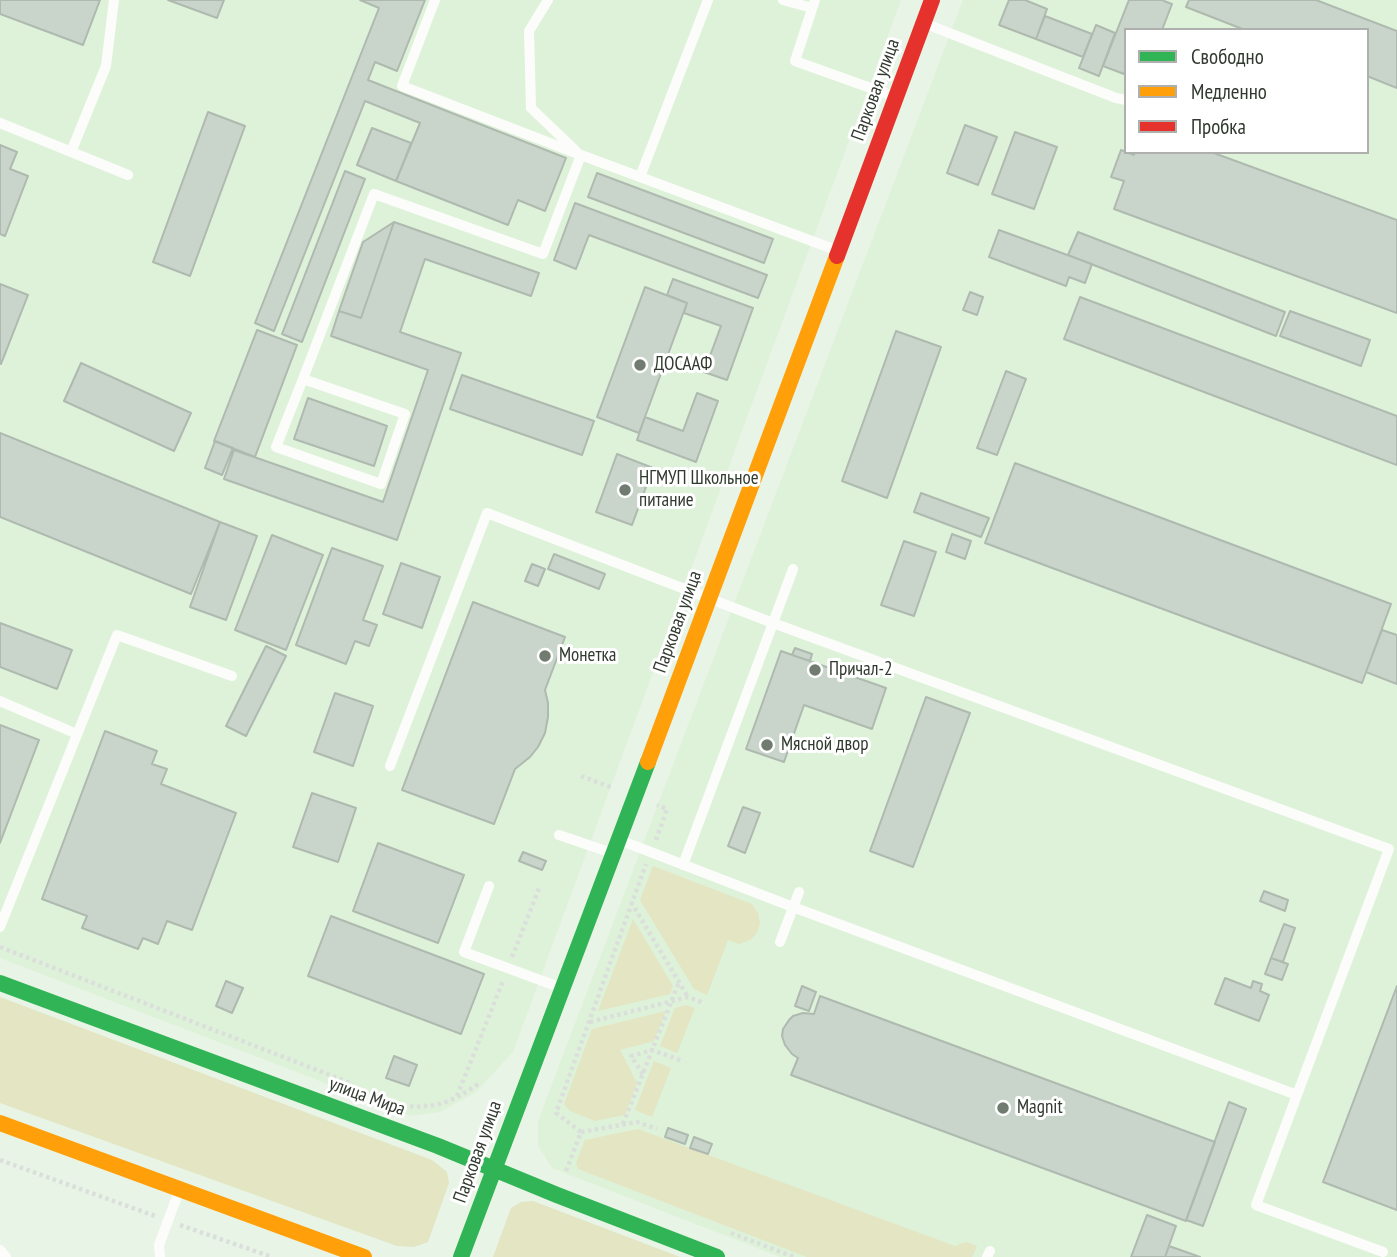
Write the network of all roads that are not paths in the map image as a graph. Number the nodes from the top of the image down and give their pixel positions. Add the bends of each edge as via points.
1 (114, 0) edge
2 (435, 0) edge
3 (548, 0) edge
4 (708, 0) edge
5 (783, 0) edge
6 (932, 0) edge
7 (814, 4) edge
8 (923, 23) junction
9 (895, 97) junction
10 (1124, 99) edge
11 (0, 123) edge
12 (71, 152) junction
13 (581, 155) junction
14 (128, 175) dead end
15 (640, 177) junction
16 (838, 251) junction
17 (303, 379) junction
18 (793, 569) dead end
19 (709, 599) junction
20 (774, 623) junction
21 (232, 676) dead end
22 (0, 701) edge
23 (77, 734) junction
24 (390, 766) dead end
25 (559, 835) dead end
26 (617, 847) junction
27 (683, 865) junction
28 (489, 886) dead end
29 (799, 892) dead end
30 (793, 907) junction
31 (0, 928) edge
32 (780, 942) dead end
33 (0, 983) edge
34 (563, 988) junction
35 (1297, 1095) junction
36 (0, 1123) edge
37 (494, 1169) junction
38 (180, 1188) junction
39 (0, 1250) edge
40 (1382, 1252) dead end
41 (6, 1257) edge
42 (160, 1257) edge
43 (363, 1257) edge
44 (461, 1257) edge
45 (717, 1257) edge

1 - 12 lane via 106,66
2 - 13 lane via 402,86
3 - 13 lane via 529,31 531,108
4 - 15 lane
5 - 7 lane
6 - 8 main road, Парковая улица
7 - 9 lane via 795,61
8 - 9 main road, Парковая улица
8 - 10 lane
9 - 16 main road, Парковая улица
11 - 12 lane
12 - 14 lane
13 - 15 lane
13 - 17 lane via 543,254 374,194
15 - 16 lane
16 - 19 main road, Парковая улица
17 - 17 lane via 276,447 381,484 405,414
18 - 20 lane
19 - 20 lane
19 - 24 lane via 487,513
19 - 26 main road, Парковая улица
20 - 27 lane
20 - 35 lane via 1389,849
21 - 23 lane via 117,635
22 - 23 lane
23 - 31 lane
25 - 26 lane
26 - 27 lane
26 - 34 main road, Парковая улица
27 - 30 lane
28 - 34 lane via 464,952
29 - 30 lane
30 - 32 lane
30 - 35 lane
33 - 37 main road, улица Мира
34 - 37 main road, Парковая улица
35 - 40 lane via 1256,1205
36 - 38 main road
37 - 44 main road, Парковая улица
37 - 45 main road, улица Мира
38 - 42 lane via 159,1245
38 - 43 main road
39 - 41 lane

